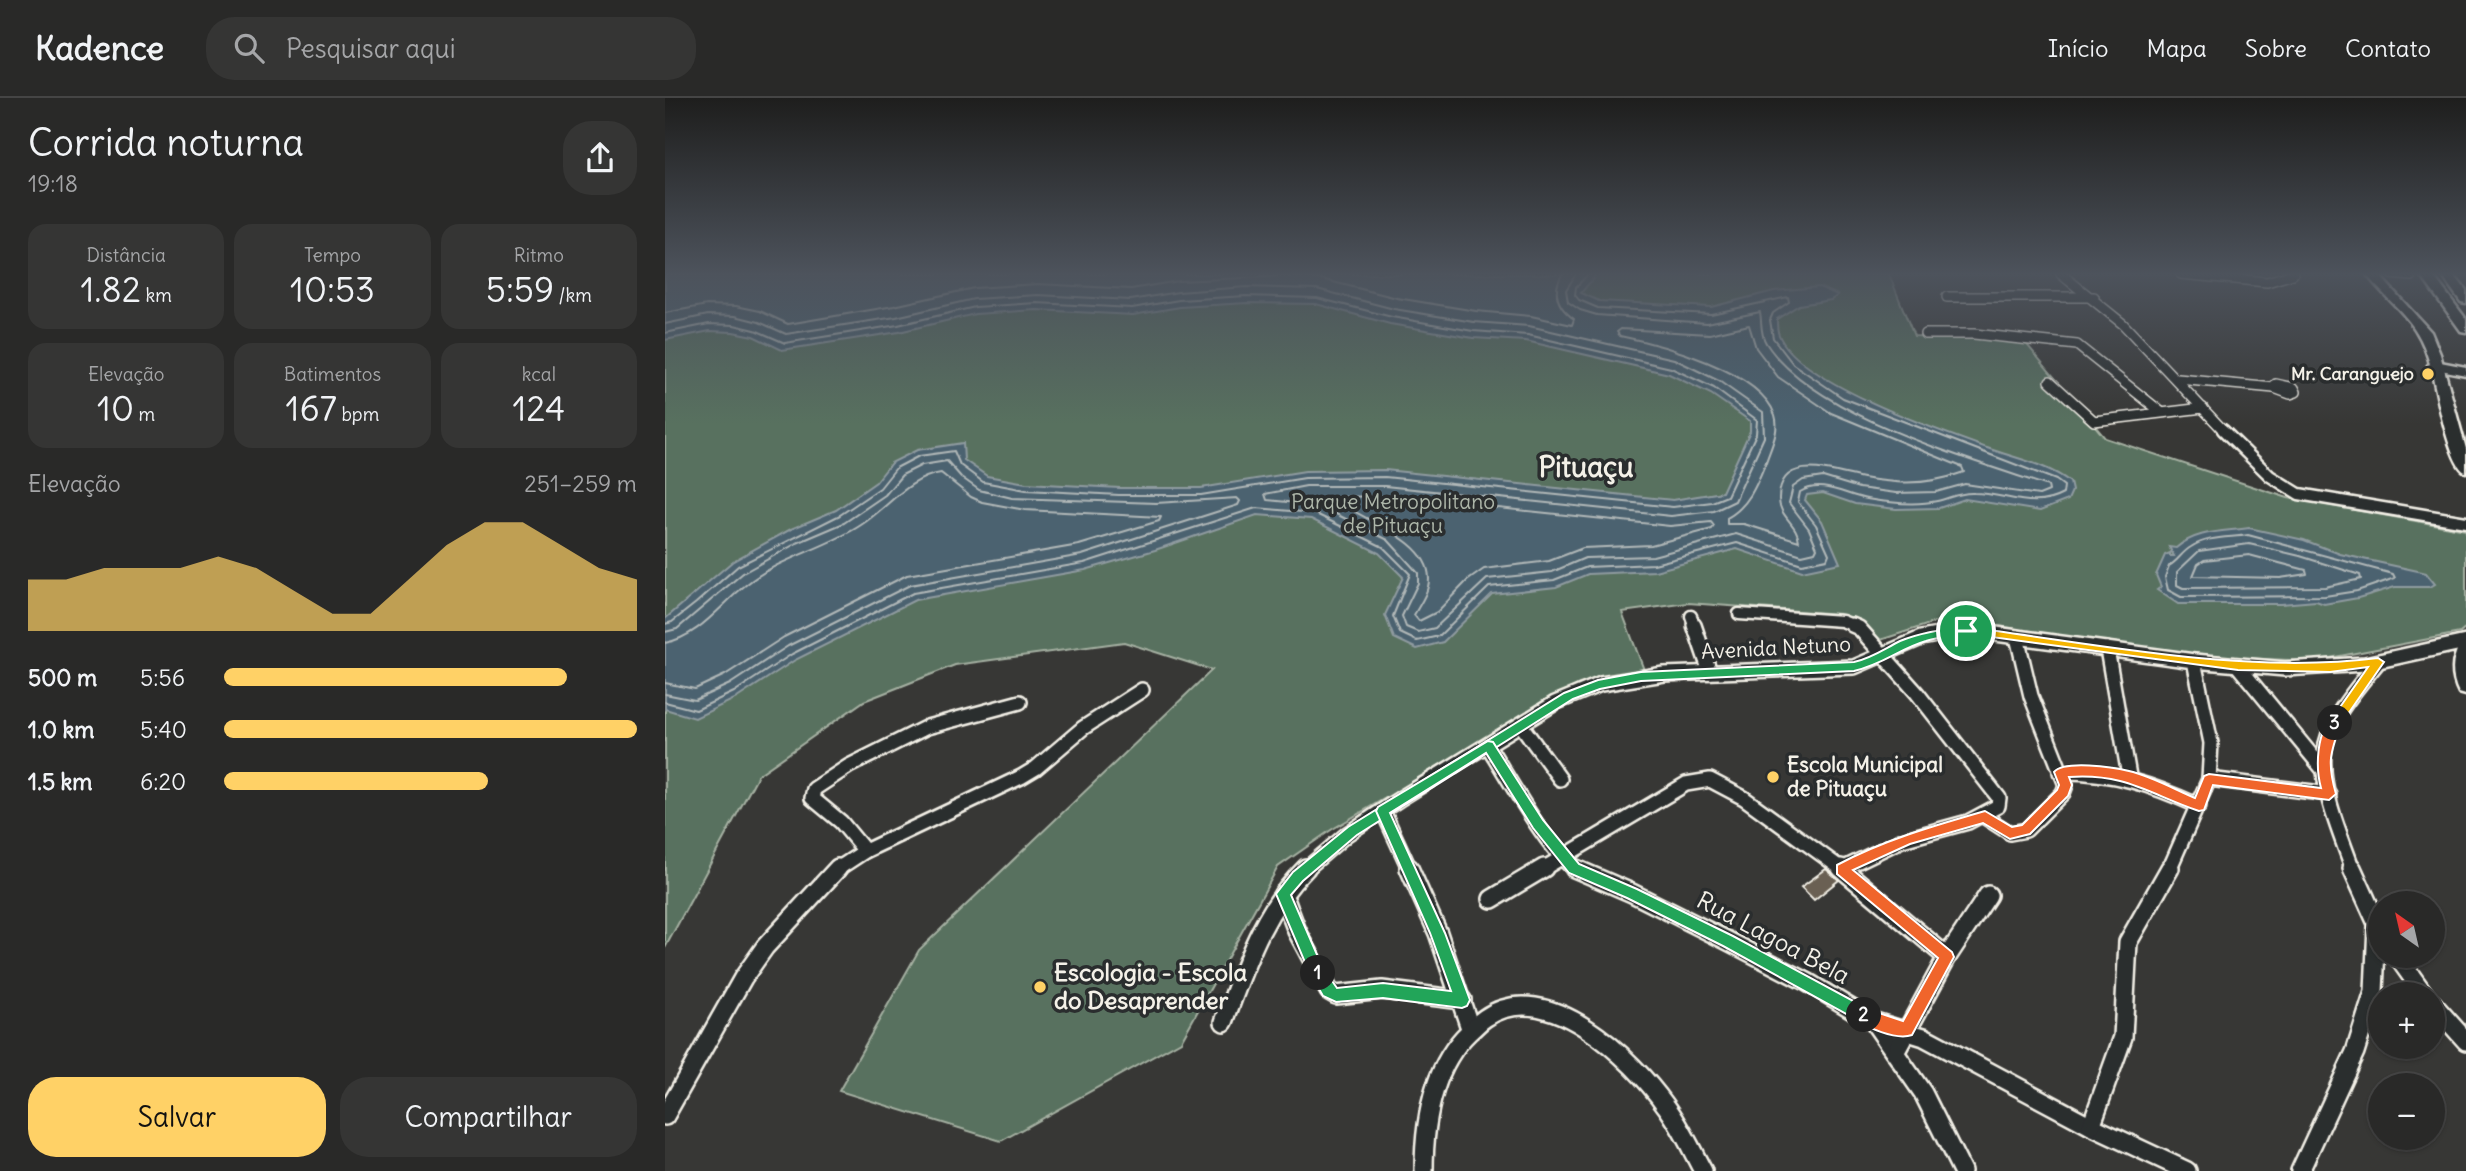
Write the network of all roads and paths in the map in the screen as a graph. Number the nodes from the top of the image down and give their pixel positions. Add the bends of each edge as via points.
1 (2122, 324) edge
2 (2419, 324) edge
3 (1925, 334) dead end
4 (2435, 365) junction
5 (2466, 371) edge
6 (2178, 379) junction
7 (2050, 381) dead end
8 (2274, 388) dead end
9 (2203, 408) junction
10 (2161, 412) junction
11 (2466, 468) edge
12 (2466, 522) edge
13 (1739, 614) dead end
14 (1691, 616) dead end
15 (2017, 637) junction
16 (2466, 642) edge
17 (2107, 649) junction
18 (2466, 649) edge
19 (1884, 657) junction
20 (2194, 661) junction
21 (2378, 662) junction
22 (2238, 666) junction
23 (1710, 672) junction
24 (2466, 688) edge
25 (1142, 690) dead end
26 (1020, 702) dead end
27 (1521, 725) junction
28 (1488, 746) junction
29 (2322, 768) junction
30 (2129, 776) junction
31 (2063, 778) junction
32 (1560, 779) dead end
33 (2209, 779) junction
34 (2329, 794) junction
35 (2199, 806) junction
36 (1383, 811) junction
37 (1985, 817) junction
38 (865, 851) junction
39 (1564, 859) junction
40 (1842, 869) junction
41 (1283, 894) junction
42 (1988, 895) dead end
43 (1492, 899) dead end
44 (2368, 903) edge
45 (1947, 957) junction
46 (2376, 968) edge
47 (1462, 1000) junction
48 (2445, 1017) edge
49 (1872, 1021) junction
50 (1224, 1022) dead end
51 (1469, 1028) junction
52 (1906, 1030) junction
53 (2466, 1041) edge
54 (1896, 1051) junction
55 (665, 1116) edge
56 (2091, 1126) junction
57 (1420, 1169) edge
58 (1703, 1171) edge
59 (1962, 1171) edge
60 (2187, 1171) edge
61 (2300, 1171) edge

1 - 6 street
2 - 4 street
3 - 10 street via 1988,335 2077,345
4 - 5 main road
4 - 11 street
6 - 8 street
6 - 9 street
7 - 10 street via 2094,421
9 - 10 street
9 - 12 street via 2295,493
13 - 19 street via 1848,622
14 - 23 street
15 - 17 street, Avenida Netuno
15 - 19 street, Avenida Netuno via 1940,632
15 - 31 street via 2031,696
16 - 21 street, Avenida Netuno
17 - 20 street, Avenida Netuno
17 - 30 street
18 - 24 street via 2461,660
19 - 23 street, Avenida Netuno via 1841,668
19 - 37 street via 1999,798 1998,806
20 - 22 street, Avenida Netuno
20 - 33 street via 2211,743
21 - 22 street, Avenida Netuno via 2330,668
21 - 29 street via 2331,730
22 - 29 street
23 - 27 street, Avenida Netuno via 1598,685 1568,696
25 - 38 street via 1083,728 1021,777
26 - 38 street via 927,727 814,789 812,798 841,822
27 - 28 street, Avenida Netuno
27 - 32 street
28 - 36 street, Avenida Netuno
28 - 39 street
29 - 34 street
30 - 31 street via 2088,771
30 - 35 street
31 - 37 street via 2063,793 2026,830 2010,833
33 - 34 street
33 - 35 street
34 - 44 street
35 - 56 street via 2127,943 2123,1037
36 - 41 street, Avenida Netuno via 1327,850
36 - 47 street
37 - 40 street via 1908,838
38 - 55 street via 821,883 765,947 727,1004
39 - 40 street via 1686,784 1703,779 1744,798
39 - 43 street
39 - 49 street, Rua Lagoa Bela via 1581,873 1728,941
40 - 45 street
41 - 47 street via 1329,991 1336,995 1383,990
41 - 50 street, Avenida Netuno via 1268,915
42 - 45 street
45 - 52 street
46 - 61 street via 2374,992 2355,1052
47 - 51 street
48 - 53 street
49 - 52 street, Rua Lagoa Bela
49 - 54 street
51 - 57 street via 1443,1067
51 - 58 street via 1501,1009 1521,1006 1542,1007 1578,1020 1634,1066 1684,1132
52 - 54 street
52 - 56 street, Rua Lagoa Bela
54 - 59 street via 1950,1139
56 - 60 street, Rua Lagoa Bela

